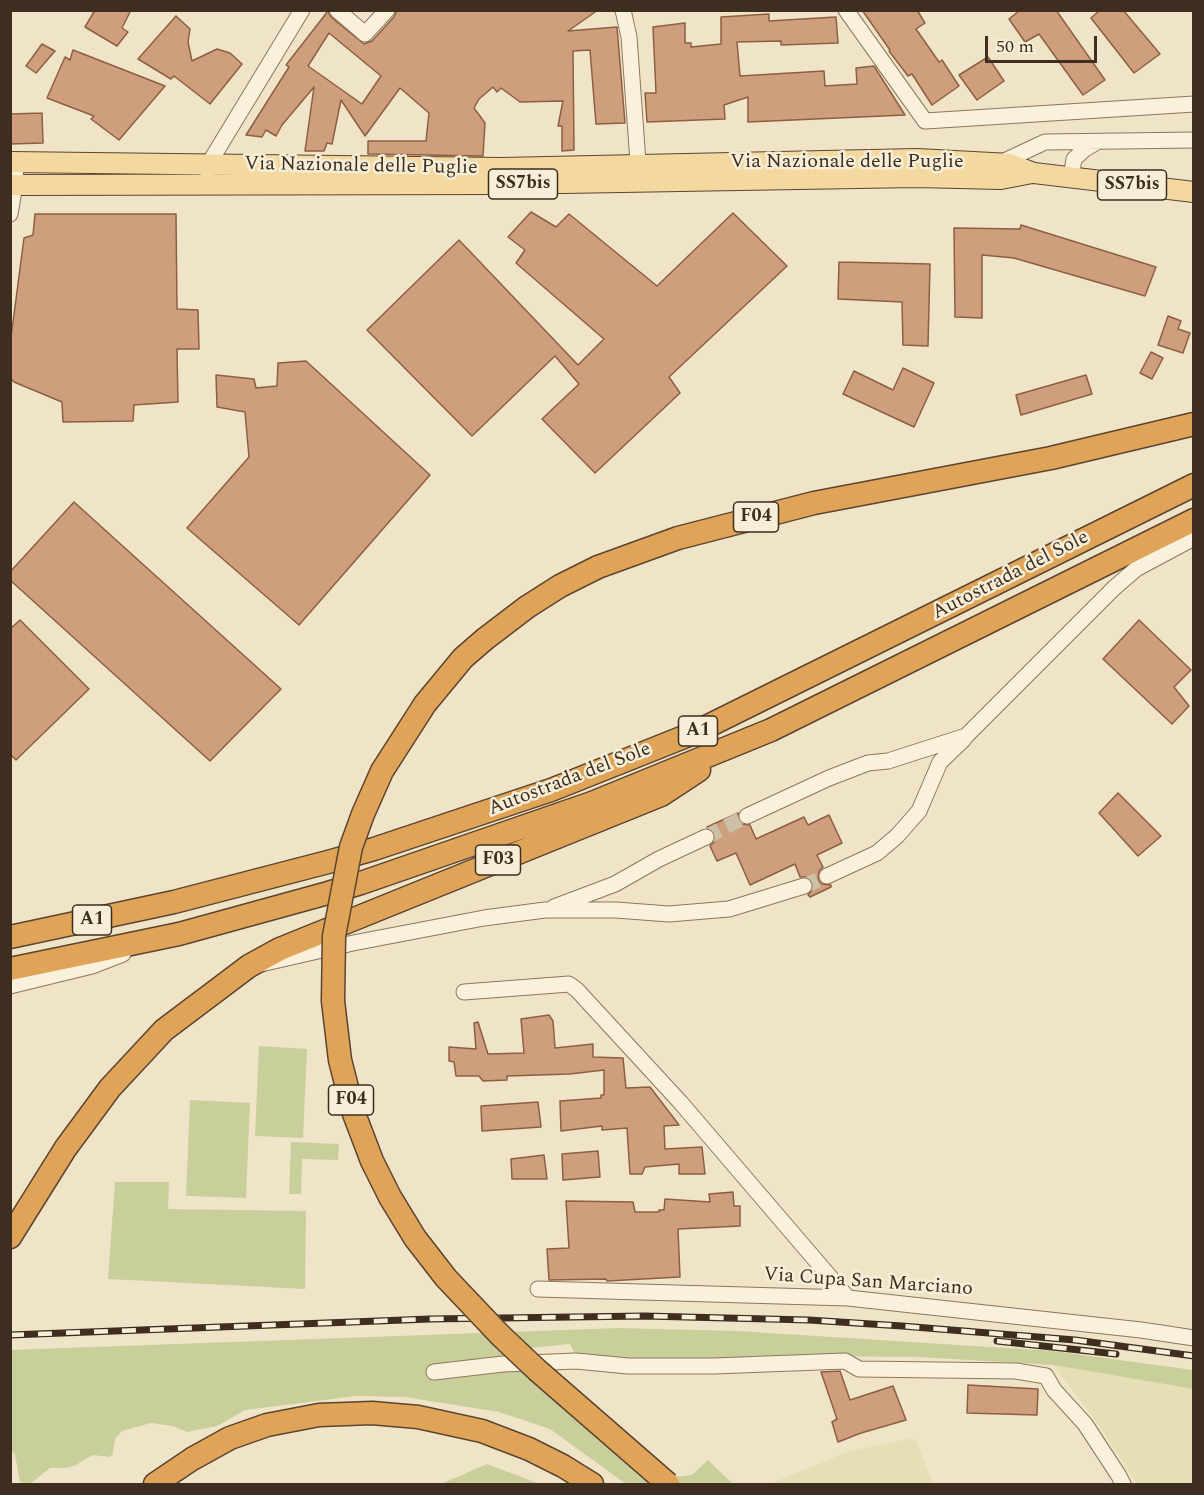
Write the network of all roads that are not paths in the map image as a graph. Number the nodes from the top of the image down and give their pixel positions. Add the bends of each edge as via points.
1 (302, 10) edge
2 (337, 10) edge
3 (387, 10) edge
4 (623, 10) edge
5 (846, 10) edge
6 (1194, 104) edge
7 (1194, 140) edge
8 (1097, 142) junction
9 (13, 162) edge
10 (998, 164) junction
11 (1034, 173) junction
12 (639, 174) junction
13 (208, 175) junction
14 (1071, 178) junction
15 (13, 185) edge
16 (1194, 192) edge
17 (10, 214) edge
18 (1194, 424) edge
19 (1194, 485) edge
20 (1194, 520) edge
21 (1194, 538) edge
22 (966, 736) junction
23 (740, 743) junction
24 (747, 816) tunnel mouth
25 (706, 837) tunnel mouth
26 (827, 876) tunnel mouth
27 (804, 886) tunnel mouth
28 (545, 910) junction
29 (179, 934) junction
30 (10, 937) edge
31 (249, 966) junction
32 (10, 969) edge
33 (10, 986) edge
34 (464, 992) dead end
35 (10, 1237) edge
36 (538, 1288) dead end
37 (848, 1298) junction
38 (1194, 1338) edge
39 (434, 1372) dead end
40 (155, 1485) edge
41 (592, 1485) edge
42 (668, 1485) edge
43 (1123, 1485) edge

1 - 13 street
2 - 3 street via 365,34
4 - 12 street via 629,37
5 - 6 street via 925,121
7 - 8 street
8 - 10 street via 1045,142
8 - 14 street via 1074,159
9 - 13 main road, Via Nazionale delle Puglie / SS7bis
9 - 15 street
10 - 11 main road, Via Nazionale delle Puglie / SS7bis
10 - 12 main road, Via Nazionale delle Puglie / SS7bis via 917,159
11 - 12 main road, Via Nazionale delle Puglie / SS7bis via 1001,179
11 - 14 main road, Via Nazionale delle Puglie / SS7bis
12 - 13 main road, Via Nazionale delle Puglie / SS7bis
13 - 15 main road, Via Nazionale delle Puglie / SS7bis
14 - 16 main road, Via Nazionale delle Puglie / SS7bis
15 - 17 street
18 - 42 highway, F04, bridge via 1051,458 814,503 678,538 598,567 526,607 463,658 425,704 382,771 351,847 334,936 333,1001 340,1060 353,1111 372,1161 415,1238 446,1278 537,1370
19 - 30 highway, Autostrada del Sole / A1 via 694,733 551,790 328,862 174,902
20 - 23 highway, Autostrada del Sole / A1
21 - 22 street via 1136,569 1114,588
22 - 24 street via 888,761 868,763
22 - 26 street via 940,762 919,811 897,836 877,853
23 - 29 highway, Autostrada del Sole / A1 via 592,803 361,884
23 - 31 highway, F03 via 661,795 280,949
25 - 28 street via 615,884
27 - 28 street via 729,909 669,914
28 - 31 street via 484,918
29 - 32 highway, Autostrada del Sole / A1
29 - 33 street via 92,966
31 - 35 highway, F03 via 164,1030 110,1088 64,1149
34 - 37 street via 569,984 577,990 681,1103
36 - 37 street, Via Cupa San Marciano
37 - 38 street, Via Cupa San Marciano
39 - 43 street via 503,1364 576,1362 714,1366 845,1361 859,1369 1036,1374 1046,1376 1085,1424
40 - 41 highway via 230,1438 267,1425 319,1415 372,1413 418,1417 482,1431 529,1449

